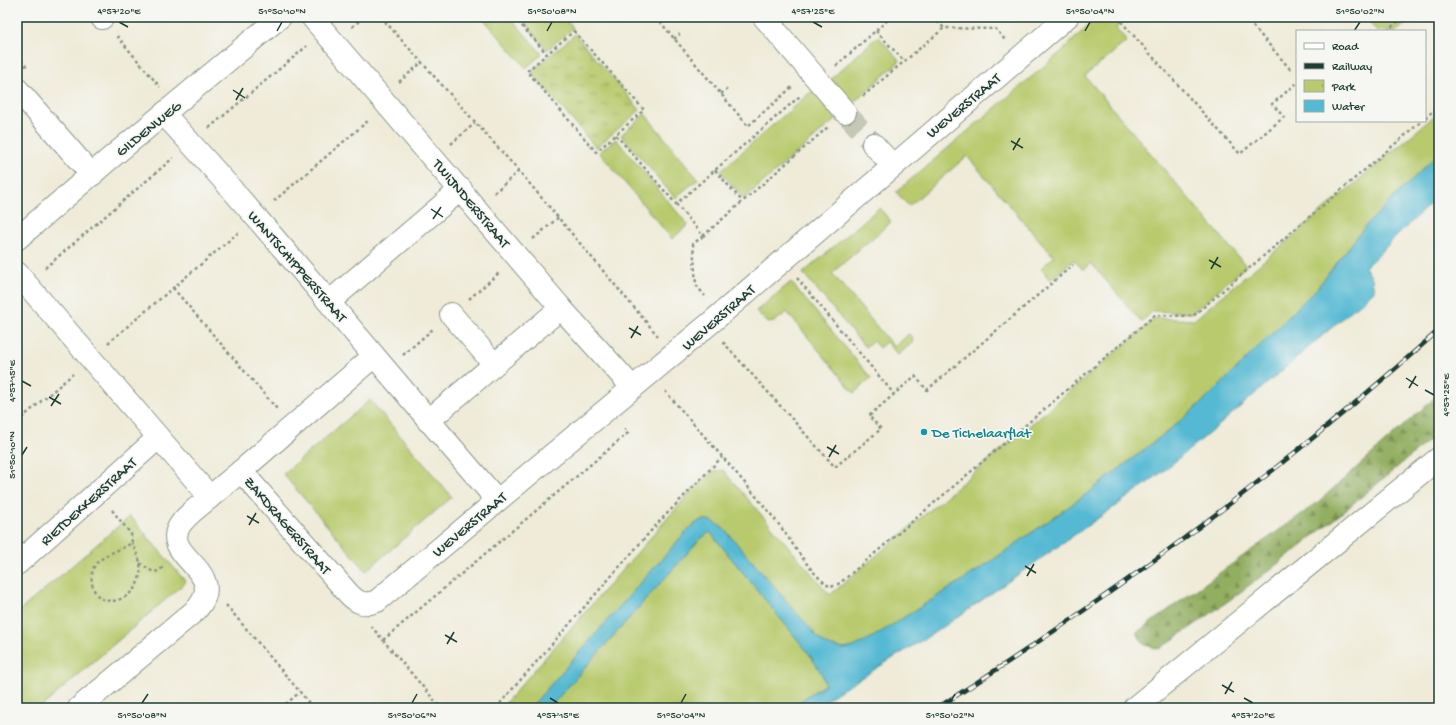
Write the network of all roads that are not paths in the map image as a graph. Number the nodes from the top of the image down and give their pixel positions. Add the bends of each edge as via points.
1 (280, 17) edge
2 (312, 17) edge
3 (764, 17) edge
4 (1067, 17) edge
5 (17, 89) edge
6 (170, 109) junction
7 (845, 112) tunnel mouth
8 (873, 144) tunnel mouth
9 (892, 166) junction
10 (92, 175) junction
11 (461, 189) junction
12 (17, 239) edge
13 (17, 272) edge
14 (329, 302) junction
15 (561, 308) junction
16 (451, 314) dead end
17 (374, 356) junction
18 (494, 364) junction
19 (632, 387) junction
20 (428, 421) junction
21 (158, 438) junction
22 (1439, 458) edge
23 (241, 471) junction
24 (210, 497) junction
25 (497, 500) junction
26 (17, 564) edge
27 (361, 603) joint
28 (79, 708) edge
29 (1134, 708) edge

1 - 6 street, GILDENWEG
2 - 11 street, TWIJNDERSTRAAT
3 - 7 street
4 - 9 street, WEVERSTRAAT
5 - 10 street
6 - 10 street, GILDENWEG
6 - 14 street, WANTSCHIPPERSTRAAT via 256,217
8 - 9 street
9 - 19 street, WEVERSTRAAT via 708,326
10 - 12 street, GILDENWEG
11 - 14 street
11 - 15 street, TWIJNDERSTRAAT
13 - 21 street
14 - 17 street, WANTSCHIPPERSTRAAT
15 - 18 street
15 - 19 street, TWIJNDERSTRAAT
16 - 18 street
17 - 20 street, WANTSCHIPPERSTRAAT
17 - 23 street
18 - 20 street
19 - 25 street, WEVERSTRAAT
20 - 25 street, WANTSCHIPPERSTRAAT
21 - 24 street
21 - 26 street, RIETDEKKERSTRAAT
22 - 29 street
23 - 24 street, ZAKDRAGERSTRAAT
23 - 27 street, ZAKDRAGERSTRAAT via 348,593
24 - 28 street, ZAKDRAGERSTRAAT via 179,526 176,539 182,551 203,577 207,585 207,594 197,609
25 - 27 street, WEVERSTRAAT via 377,601

